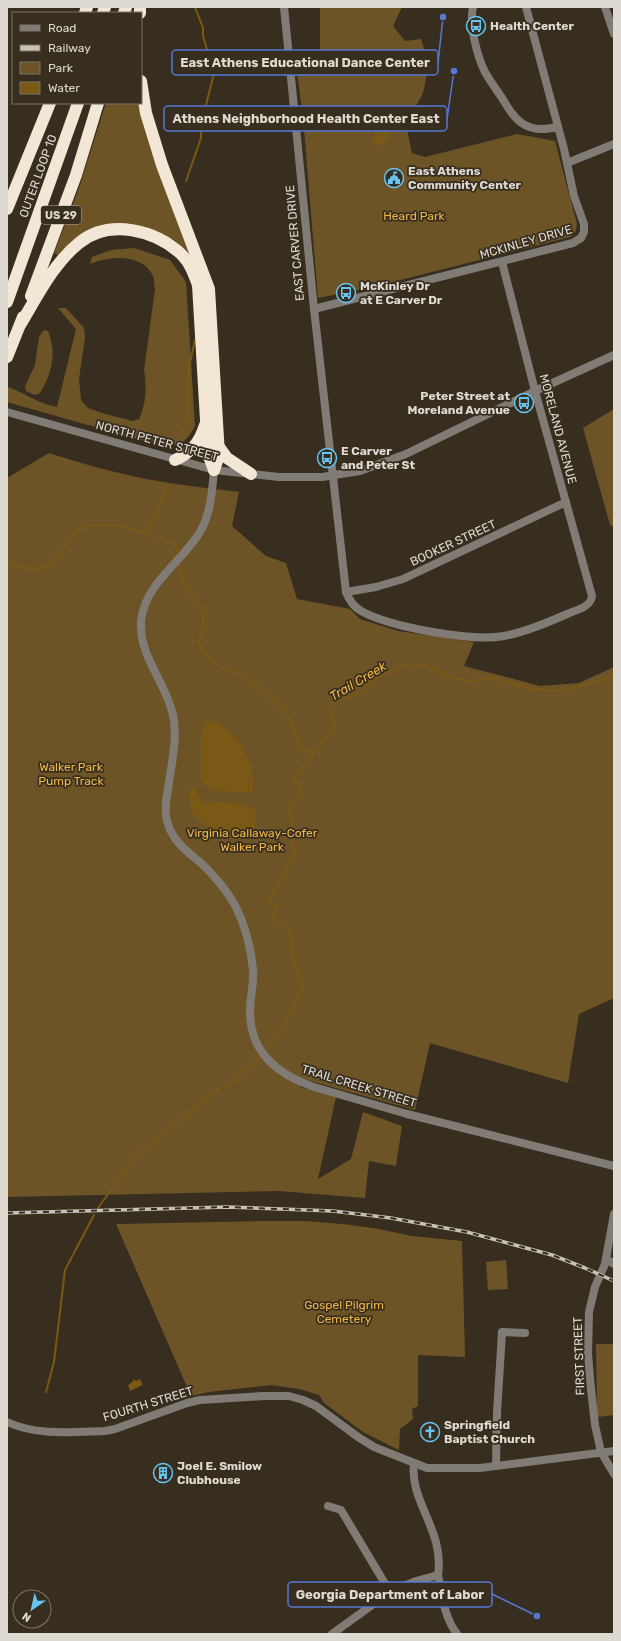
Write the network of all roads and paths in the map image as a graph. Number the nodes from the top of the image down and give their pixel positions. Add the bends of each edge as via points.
1 (284, 7) edge
2 (473, 7) edge
3 (526, 7) edge
4 (605, 7) edge
5 (614, 34) edge
6 (142, 88) edge
7 (50, 104) edge
8 (78, 104) edge
9 (98, 104) edge
10 (558, 127) junction
11 (614, 144) edge
12 (567, 162) junction
13 (7, 209) edge
14 (502, 262) junction
15 (7, 302) edge
16 (314, 309) junction
17 (20, 325) junction
18 (614, 355) edge
19 (7, 357) edge
20 (535, 391) junction
21 (7, 412) edge
22 (206, 420) junction
23 (219, 447) junction
24 (175, 460) junction
25 (214, 470) junction
26 (251, 474) junction
27 (334, 476) junction
28 (566, 502) junction
29 (346, 592) junction
30 (614, 1166) edge
31 (614, 1214) edge
32 (606, 1262) junction
33 (614, 1264) edge
34 (525, 1333) dead end
35 (7, 1422) edge
36 (614, 1451) edge
37 (601, 1452) junction
38 (414, 1464) junction
39 (496, 1466) junction
40 (614, 1474) edge
41 (328, 1506) dead end
42 (438, 1574) junction
43 (390, 1592) junction
44 (332, 1634) edge
45 (457, 1634) edge

1 - 16 street, EAST CARVER DRIVE
2 - 10 street via 472,28 481,62 489,80 509,109 524,125 532,128
3 - 10 street, MCKINLEY DRIVE
4 - 5 street
6 - 23 highway via 146,114 162,165 209,289
7 - 13 highway
8 - 15 highway, OUTER LOOP 10 / US 29
9 - 17 highway, US 29 via 76,175
10 - 12 street, MCKINLEY DRIVE
11 - 12 street
12 - 14 street, MCKINLEY DRIVE via 574,196 584,224 581,238 573,243
14 - 16 street, MCKINLEY DRIVE
14 - 20 street, MORELAND AVENUE
16 - 27 street, EAST CARVER DRIVE
17 - 19 highway, US 29
17 - 22 highway via 42,288 79,242 99,232 123,229 147,233 165,242 183,256 198,285
18 - 20 street, NORTH PETER STREET
20 - 27 street, NORTH PETER STREET via 406,454 360,471
20 - 28 street, MORELAND AVENUE
21 - 24 street, NORTH PETER STREET
22 - 24 highway via 195,447
22 - 25 highway via 208,454
23 - 25 highway
23 - 26 highway via 227,458
24 - 25 street, NORTH PETER STREET
25 - 26 street, NORTH PETER STREET
25 - 30 street, TRAIL CREEK STREET via 209,512 192,543 152,591 141,622 142,638 145,652 163,686 173,715 174,748 166,804 168,824 176,841 220,883 240,917 253,971 250,1013 257,1042 267,1058 282,1073 314,1087 407,1114
26 - 27 street, NORTH PETER STREET
27 - 29 street, EAST CARVER DRIVE
28 - 29 street, BOOKER STREET via 403,579
28 - 29 street, MORELAND AVENUE via 592,596 591,602 587,605 551,621 503,636 480,637 421,630 360,611
31 - 32 street, FIRST STREET
32 - 33 street
32 - 37 street, FIRST STREET via 595,1287 589,1312 588,1354 592,1404
34 - 39 street via 502,1332
35 - 38 street, FOURTH STREET via 38,1431 105,1431 200,1400 289,1396 316,1406 365,1442
36 - 37 street, FOURTH STREET
37 - 39 street, FOURTH STREET
37 - 40 street, FIRST STREET
38 - 39 street, FOURTH STREET via 426,1468
38 - 42 street via 416,1489 435,1538 440,1561
41 - 43 street via 341,1510
42 - 43 street
42 - 45 street via 445,1610
43 - 44 street

